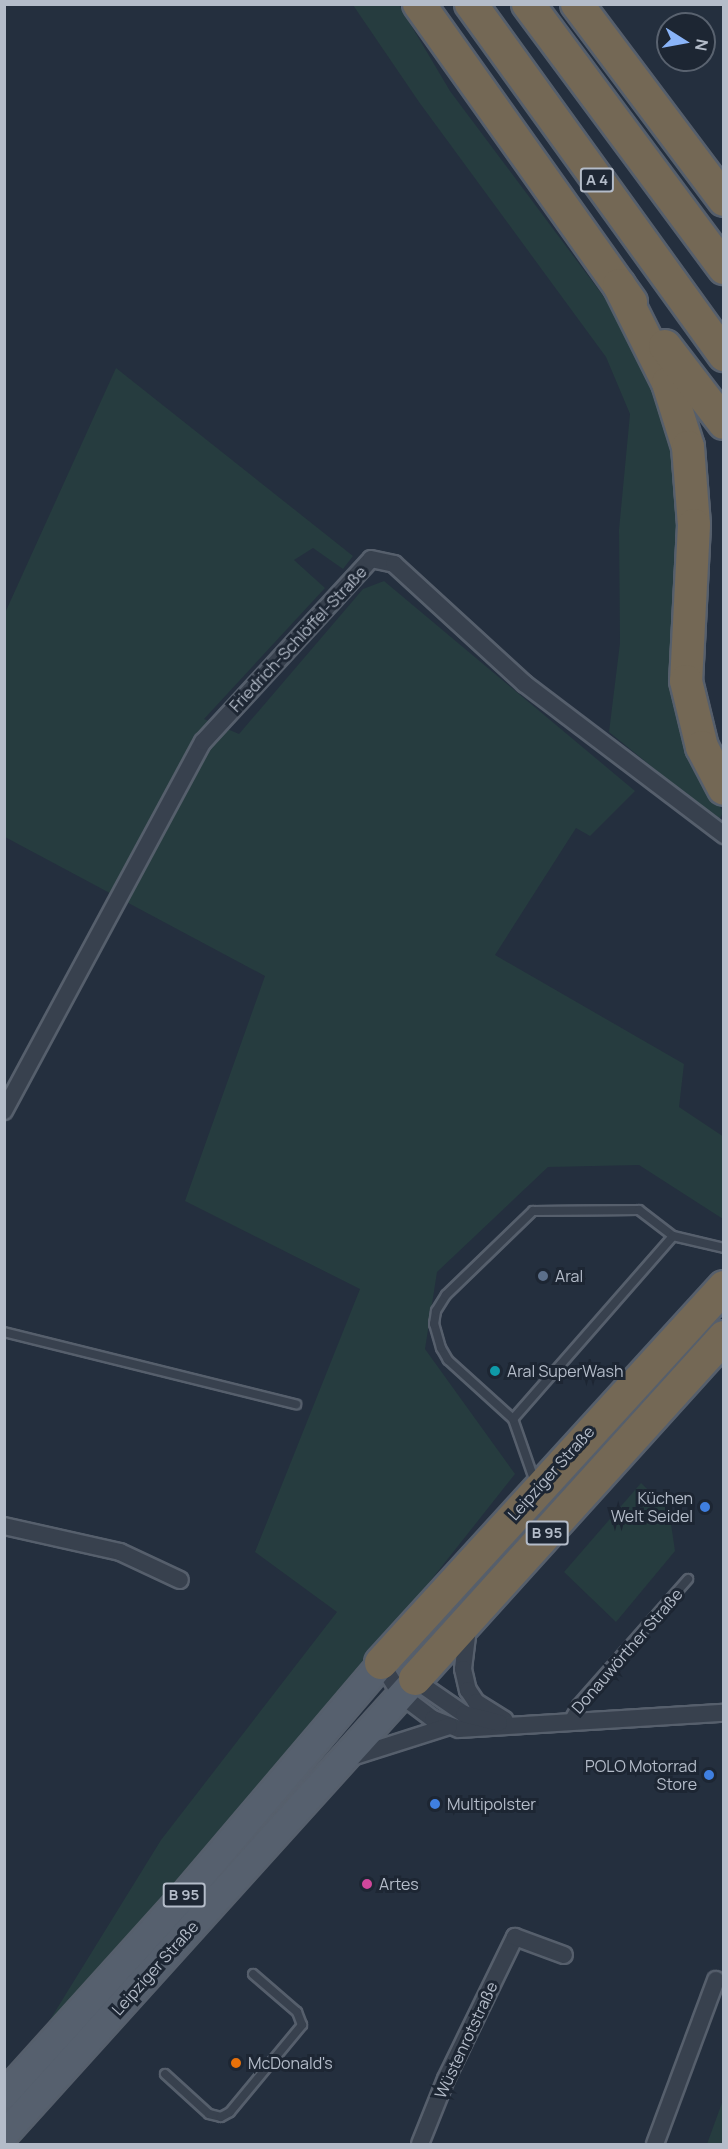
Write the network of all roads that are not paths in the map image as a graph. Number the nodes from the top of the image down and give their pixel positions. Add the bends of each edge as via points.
1 (419, 4) edge
2 (471, 4) edge
3 (528, 4) edge
4 (577, 4) edge
5 (723, 200) edge
6 (723, 268) edge
7 (619, 285) junction
8 (723, 355) edge
9 (723, 423) edge
10 (723, 789) edge
11 (723, 836) edge
12 (10, 1089) edge
13 (4, 1111) edge
14 (673, 1236) junction
15 (723, 1248) edge
16 (723, 1287) edge
17 (4, 1332) edge
18 (723, 1337) edge
19 (723, 1365) edge
20 (296, 1404) dead end
21 (654, 1414) junction
22 (513, 1419) junction
23 (538, 1488) junction
24 (4, 1526) edge
25 (180, 1580) dead end
26 (688, 1580) dead end
27 (470, 1616) junction
28 (381, 1663) junction
29 (408, 1687) junction
30 (723, 1713) edge
31 (566, 1724) junction
32 (449, 1726) junction
33 (516, 1726) junction
34 (342, 1760) junction
35 (564, 1955) dead end
36 (253, 1974) dead end
37 (716, 1980) dead end
38 (165, 2074) dead end
39 (4, 2094) edge
40 (4, 2134) edge
41 (420, 2145) edge
42 (655, 2145) edge

1 - 7 highway
2 - 8 highway, A 4
3 - 6 highway
4 - 5 highway
7 - 9 highway
7 - 10 highway via 668,383 688,447 694,525 686,681 699,737
11 - 12 street, Friedrich-Schlöffel-Straße via 525,684 394,564 371,559 203,742
12 - 13 street, Friedrich-Schlöffel-Straße
14 - 15 lane
14 - 22 lane
14 - 22 lane via 639,1210 533,1211 446,1295 436,1311 434,1324 447,1360
16 - 23 highway, Leipziger Straße / B 95
17 - 20 lane
18 - 21 highway, Leipziger Straße / B 95
19 - 21 highway
21 - 27 highway, Leipziger Straße / B 95
22 - 23 lane
23 - 28 highway, Leipziger Straße / B 95
24 - 25 street via 120,1552
26 - 31 lane, Donauwörther Straße via 577,1705
27 - 29 highway, Leipziger Straße / B 95
27 - 33 street via 463,1670 468,1690 477,1702
28 - 29 street
28 - 39 main road, Leipziger Straße / B 95 via 246,1823
29 - 32 street, Donauwörther Straße
29 - 33 street, Donauwörther Straße via 464,1714
29 - 34 main road, Leipziger Straße / B 95
30 - 31 street, Donauwörther Straße
31 - 33 street, Donauwörther Straße
32 - 33 street, Donauwörther Straße via 472,1730
32 - 34 street, Donauwörther Straße
34 - 40 main road, Leipziger Straße / B 95
35 - 41 street, Wüstenrotstraße via 515,1937
36 - 38 lane via 297,2012 302,2025 230,2112 220,2117 209,2114
37 - 42 street

